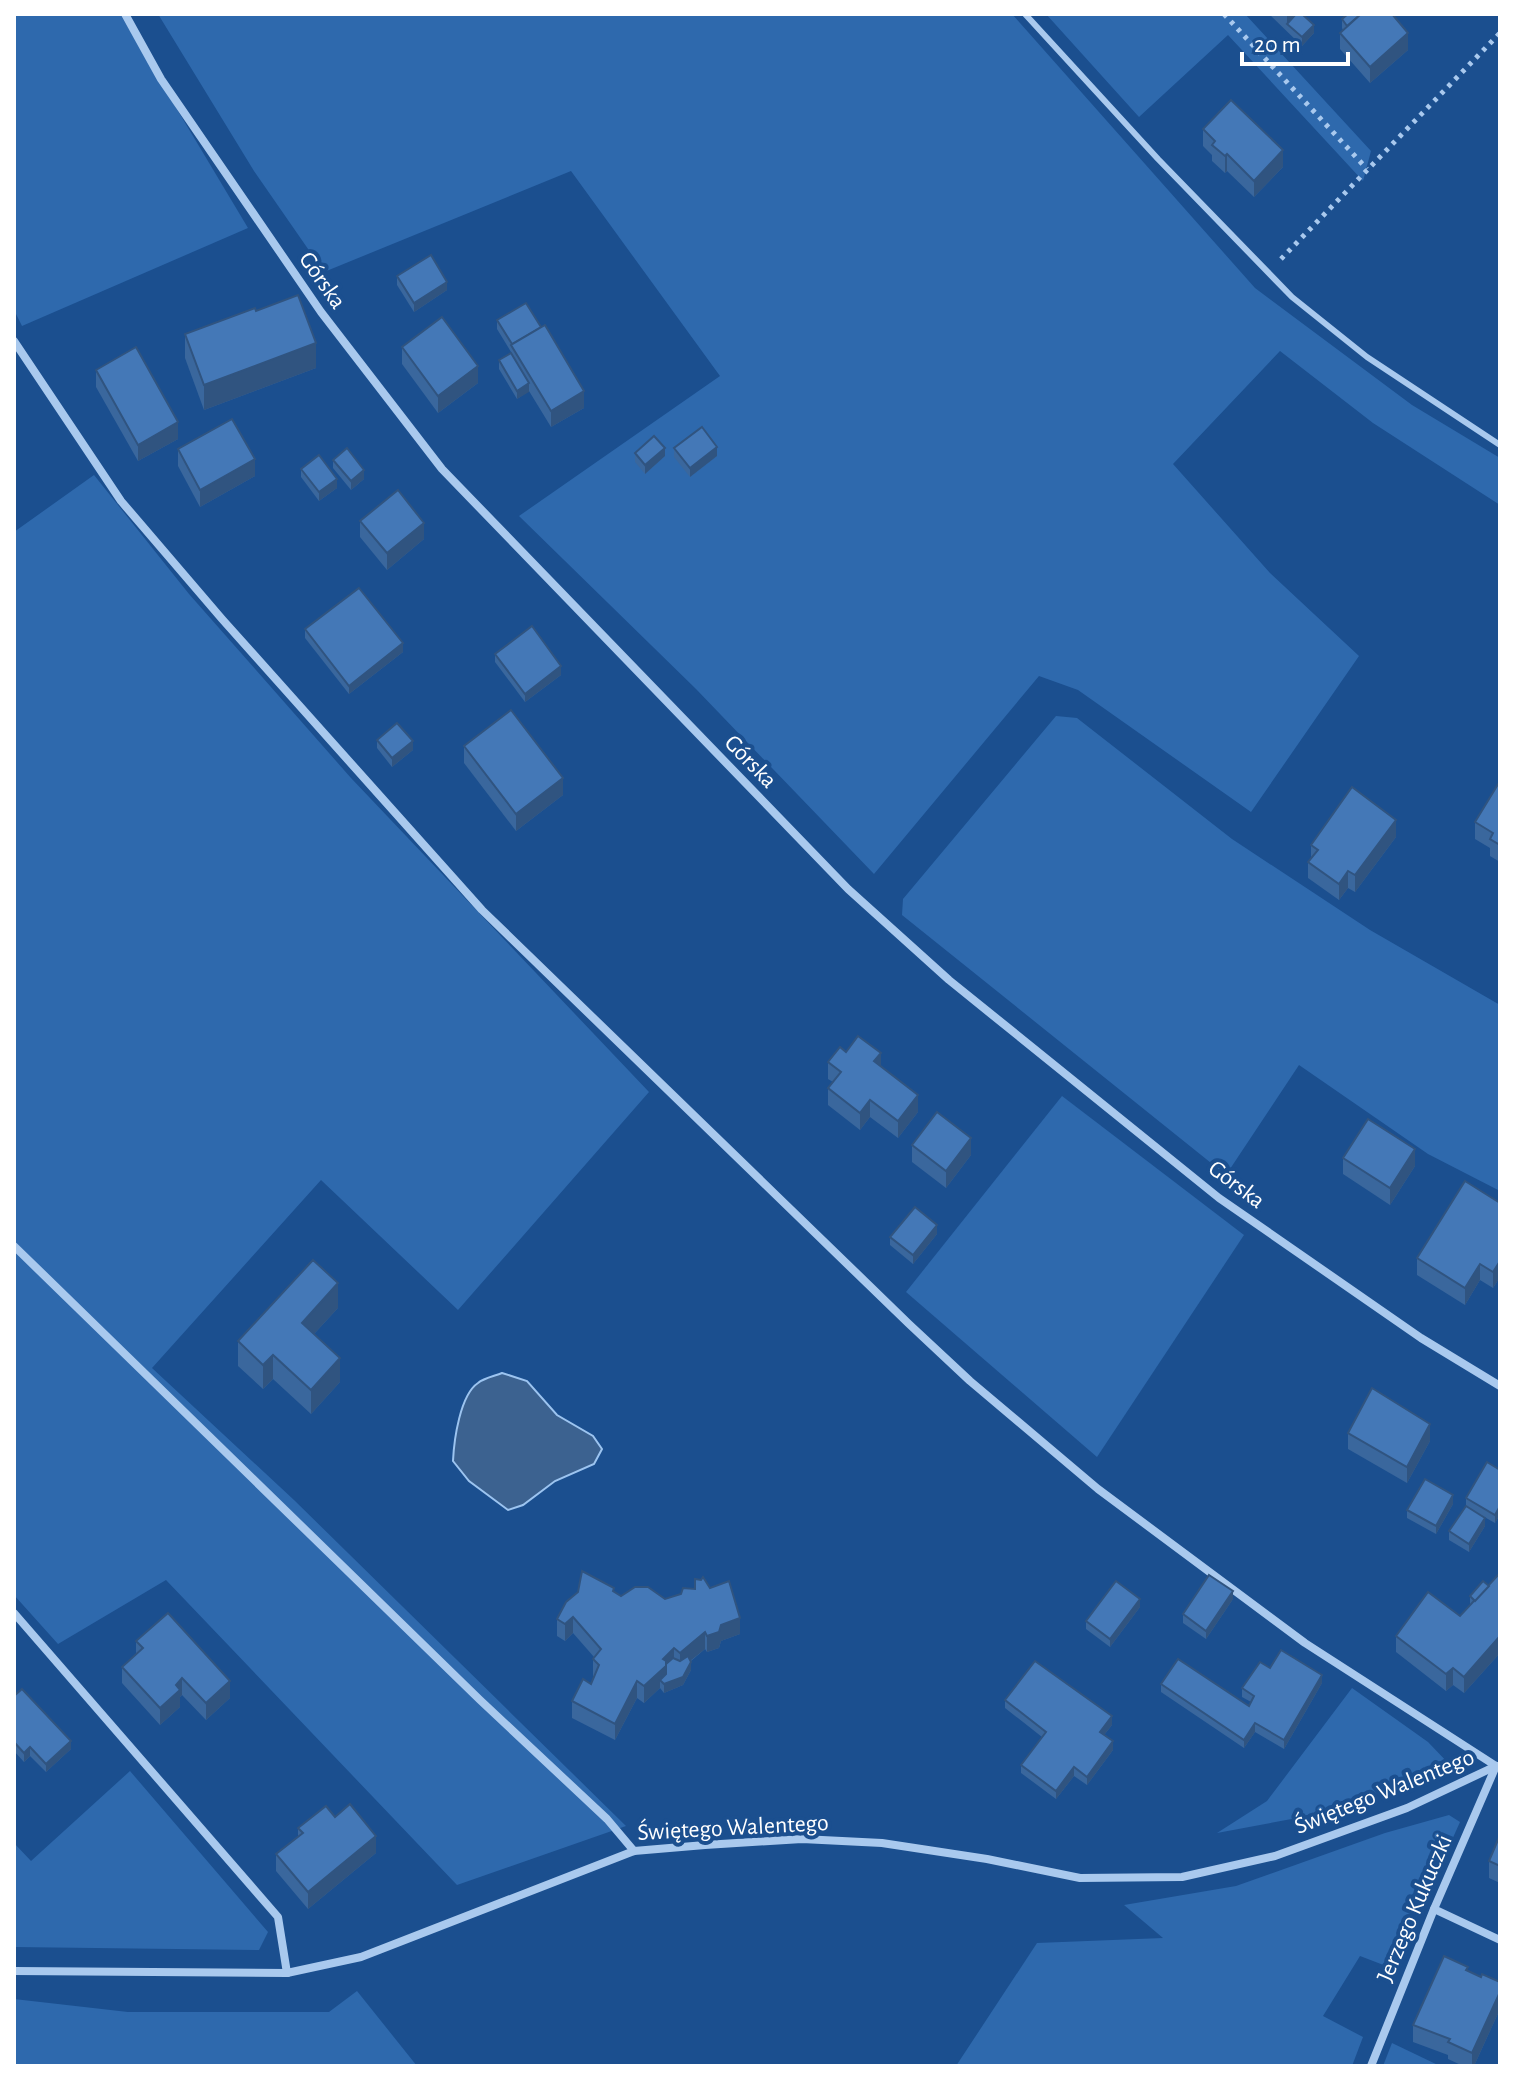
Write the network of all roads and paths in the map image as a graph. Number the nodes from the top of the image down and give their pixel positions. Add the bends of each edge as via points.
1 (125, 14) edge
2 (1025, 14) edge
3 (1224, 14) edge
4 (1500, 33) edge
5 (1367, 169) junction
6 (1270, 276) junction
7 (14, 341) edge
8 (1500, 445) edge
9 (14, 1246) edge
10 (1500, 1386) edge
11 (14, 1613) edge
12 (1498, 1765) edge
13 (634, 1851) junction
14 (1434, 1909) junction
15 (1500, 1940) edge
16 (14, 1971) edge
17 (287, 1973) junction
18 (1371, 2066) edge

1 - 10 street, Górska via 161,79 321,312 442,469 848,889 949,980 1219,1198 1421,1338
2 - 6 lane
3 - 5 path
4 - 5 path
5 - 6 path via 1287,250
6 - 8 lane via 1367,357
7 - 12 street via 121,501 482,910 909,1324 1098,1489 1305,1643
9 - 13 street via 607,1819
11 - 17 street via 278,1917
12 - 13 street, Świętego Walentego via 1407,1808 1275,1856 1182,1877 1080,1878 882,1843 802,1839
12 - 14 street, Jerzego Kukuczki
13 - 17 street, Świętego Walentego via 361,1957
14 - 15 street
14 - 18 street, Jerzego Kukuczki
16 - 17 street, Świętego Walentego

